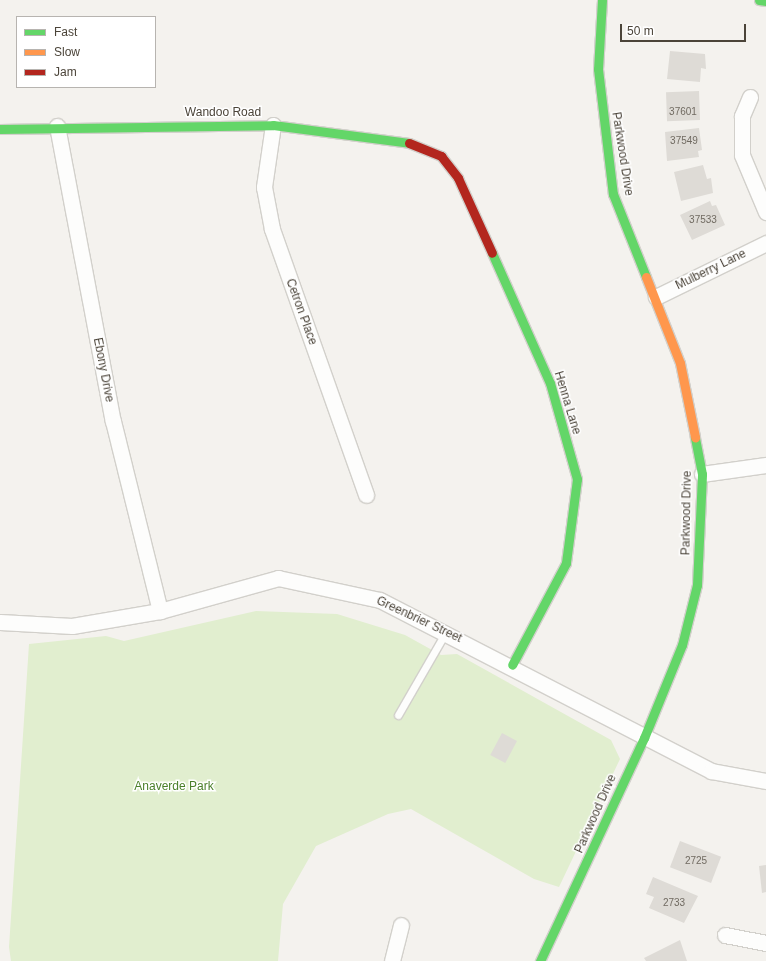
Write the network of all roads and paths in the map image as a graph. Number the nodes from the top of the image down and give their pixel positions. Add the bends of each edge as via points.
1 (602, 0) edge
2 (759, 0) edge
3 (766, 0) edge
4 (750, 97) dead end
5 (273, 124) junction
6 (56, 126) junction
7 (0, 129) edge
8 (441, 156) joint
9 (766, 212) edge
10 (766, 242) edge
11 (656, 297) junction
12 (766, 465) edge
13 (702, 474) junction
14 (366, 495) dead end
15 (160, 611) junction
16 (0, 622) edge
17 (446, 632) junction
18 (512, 665) junction
19 (398, 716) dead end
20 (644, 738) junction
21 (766, 781) edge
22 (401, 925) dead end
23 (725, 935) dead end
24 (766, 943) edge
25 (392, 961) edge
26 (540, 961) edge

1 - 11 street, Parkwood Drive via 598,69 613,194
2 - 3 street
4 - 9 street via 742,116 742,155
5 - 6 street, Wandoo Road
5 - 8 street, Wandoo Road via 386,137 423,146
5 - 14 street, Cetron Place via 264,187 272,229
6 - 7 street, Wandoo Road
6 - 15 street, Ebony Drive via 113,421
8 - 18 street, Henna Lane via 458,178 550,383 576,479 566,563
10 - 11 street, Mulberry Lane
11 - 13 street, Parkwood Drive via 680,363
12 - 13 street
13 - 20 street, Parkwood Drive via 697,585 682,645
15 - 16 street, Greenbrier Street via 72,626
15 - 17 street, Greenbrier Street via 278,578 380,600
17 - 18 street, Greenbrier Street
17 - 19 lane
18 - 20 street, Greenbrier Street
20 - 21 street, Greenbrier Street via 710,770
20 - 26 street, Parkwood Drive
22 - 25 street
23 - 24 street

